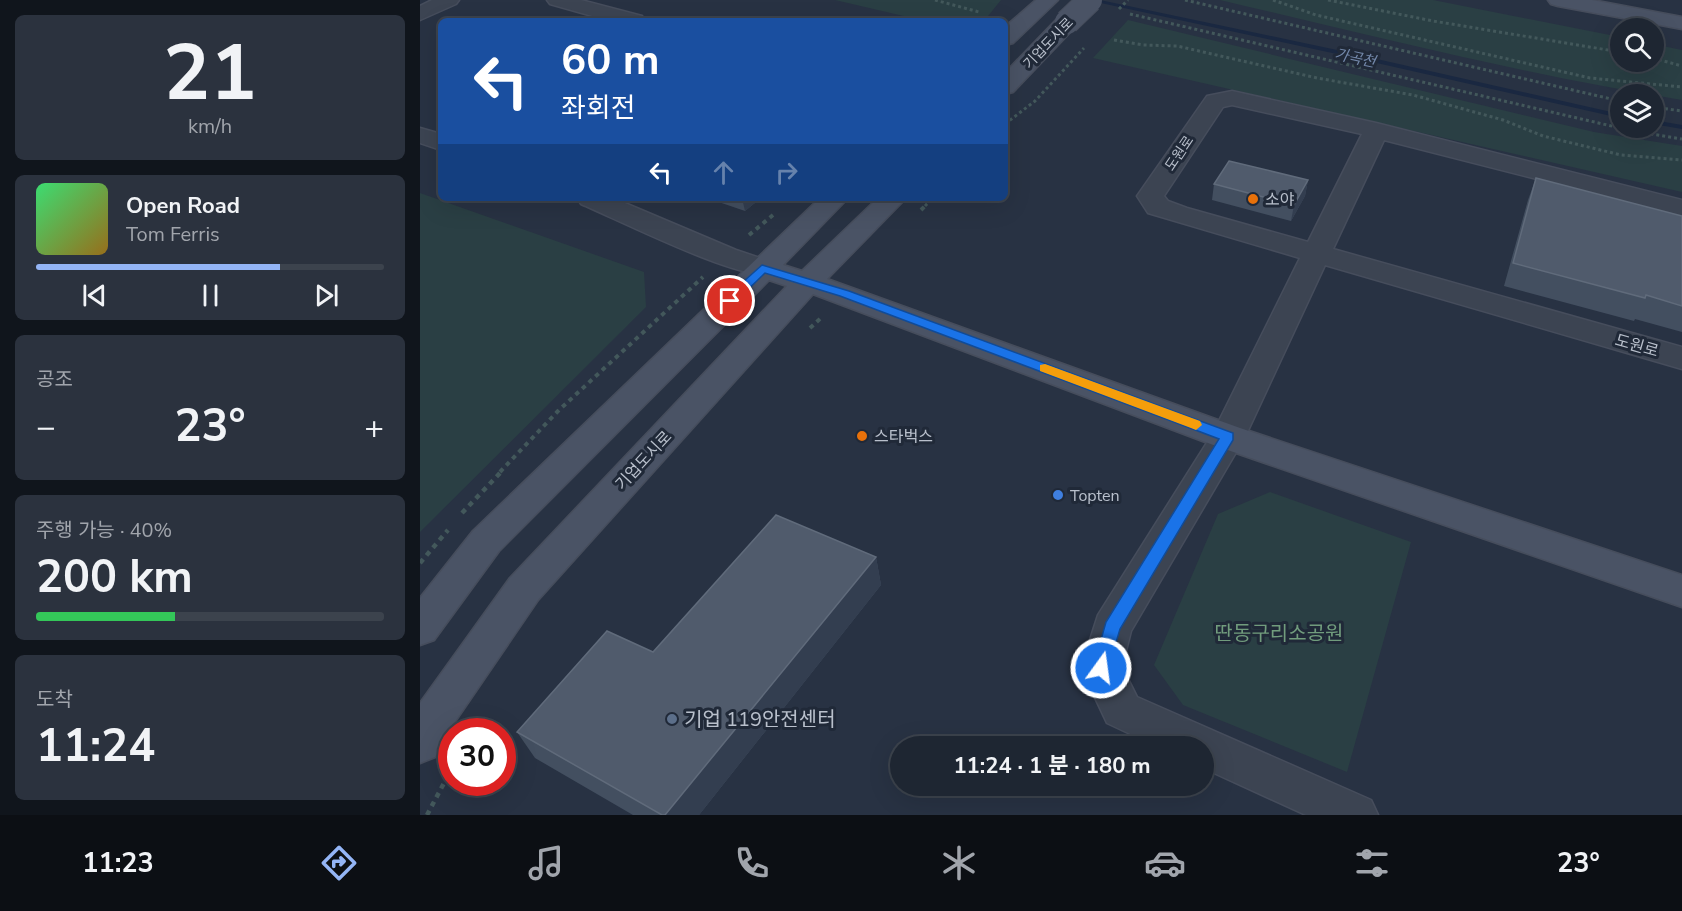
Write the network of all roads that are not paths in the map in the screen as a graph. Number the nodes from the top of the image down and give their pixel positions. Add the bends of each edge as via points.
1 (449, 0) edge
2 (556, 0) edge
3 (1048, 0) edge
4 (1090, 0) edge
5 (1558, 0) edge
6 (420, 14) edge
7 (623, 18) edge
8 (1682, 24) edge
9 (1008, 35) edge
10 (1008, 84) edge
11 (1376, 130) junction
12 (420, 135) edge
13 (438, 141) edge
14 (597, 201) edge
15 (832, 201) edge
16 (890, 201) edge
17 (1682, 208) edge
18 (1315, 254) junction
19 (762, 268) junction
20 (807, 282) junction
21 (1682, 358) edge
22 (1228, 437) junction
23 (1682, 591) edge
24 (420, 628) edge
25 (420, 743) edge
26 (1355, 815) edge

1 - 6 street
2 - 7 street
3 - 9 street, 기업도시로
4 - 10 street, 기업도시로, bridge
5 - 8 street
11 - 17 street, 도원로
11 - 18 street
11 - 18 street, 도원로 via 1255,101 1215,101 1150,196 1158,207 1177,214
12 - 13 street
14 - 19 street
15 - 19 street
16 - 20 street, 기업도시로
18 - 21 street, 도원로
18 - 22 street
19 - 20 street
19 - 24 street via 486,541
20 - 22 street
20 - 25 street, 기업도시로 via 524,589
22 - 23 street
22 - 26 street via 1112,627 1101,668 1122,710

